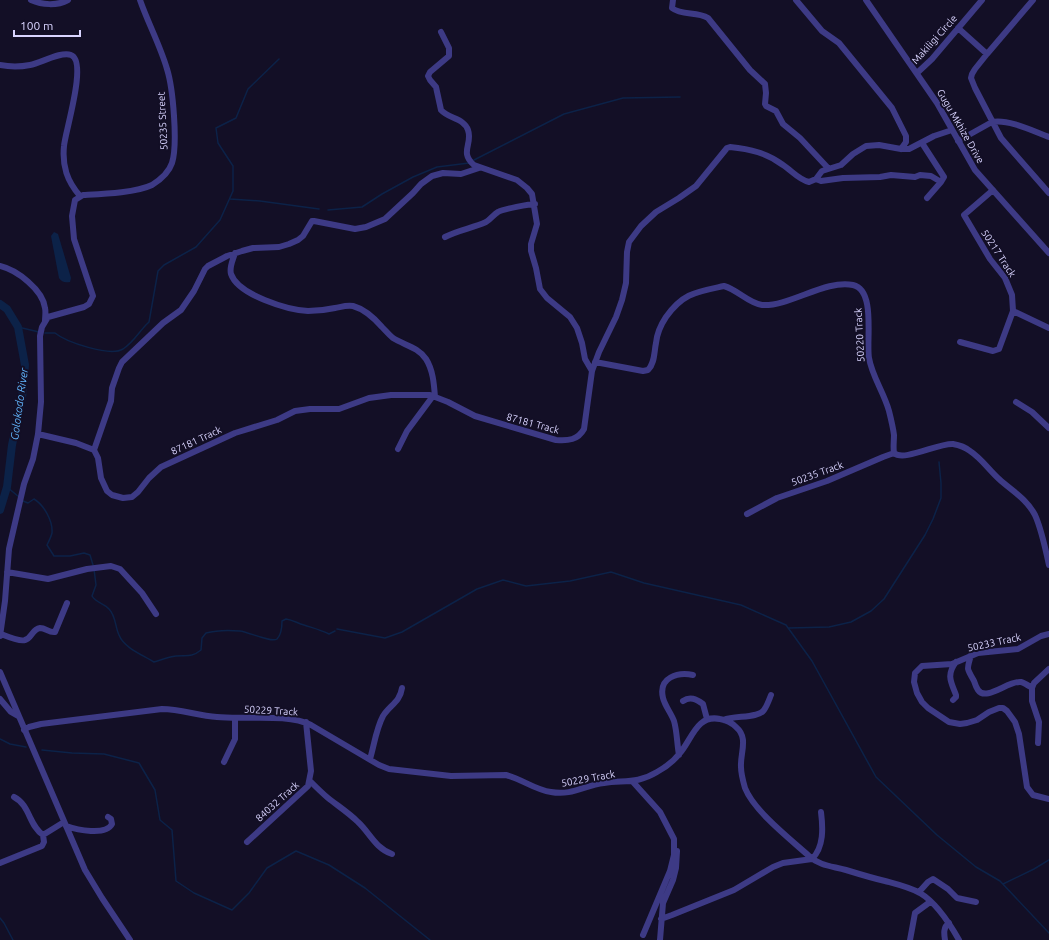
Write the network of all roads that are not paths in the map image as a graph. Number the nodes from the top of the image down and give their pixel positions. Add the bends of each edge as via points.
1 (31, 0) edge
2 (68, 0) edge
3 (140, 0) edge
4 (673, 0) edge
5 (796, 0) edge
6 (866, 0) edge
7 (982, 0) edge
8 (1033, 0) edge
9 (958, 28) junction
10 (441, 32) dead end
11 (987, 54) junction
12 (0, 65) edge
13 (917, 73) junction
14 (992, 122) junction
15 (952, 130) junction
16 (1049, 138) edge
17 (958, 141) junction
18 (922, 143) junction
19 (901, 149) junction
20 (479, 168) junction
21 (828, 168) junction
22 (816, 179) junction
23 (941, 182) junction
24 (993, 190) junction
25 (1049, 193) edge
26 (80, 196) junction
27 (927, 198) dead end
28 (535, 204) junction
29 (445, 237) dead end
30 (234, 253) junction
31 (1049, 253) edge
32 (0, 266) edge
33 (1013, 311) junction
34 (45, 321) junction
35 (1049, 328) edge
36 (960, 342) dead end
37 (595, 362) junction
38 (592, 371) junction
39 (434, 397) junction
40 (1016, 402) dead end
41 (1049, 428) edge
42 (38, 434) junction
43 (398, 449) dead end
44 (94, 450) junction
45 (894, 453) junction
46 (747, 514) dead end
47 (1049, 565) edge
48 (7, 572) junction
49 (67, 603) dead end
50 (156, 614) dead end
51 (1049, 634) edge
52 (0, 635) edge
53 (971, 655) junction
54 (956, 662) junction
55 (1049, 669) edge
56 (0, 672) edge
57 (693, 675) dead end
58 (402, 688) dead end
59 (1032, 688) junction
60 (771, 695) dead end
61 (0, 699) edge
62 (953, 700) dead end
63 (683, 702) dead end
64 (18, 716) junction
65 (235, 718) junction
66 (707, 719) junction
67 (724, 720) junction
68 (306, 722) junction
69 (24, 730) junction
70 (1038, 743) dead end
71 (679, 755) junction
72 (370, 759) junction
73 (224, 762) dead end
74 (310, 781) junction
75 (633, 782) junction
76 (14, 797) dead end
77 (1049, 799) edge
78 (822, 812) dead end
79 (108, 817) dead end
80 (65, 824) junction
81 (43, 835) junction
82 (674, 839) junction
83 (247, 842) dead end
84 (392, 854) dead end
85 (812, 859) junction
86 (0, 863) edge
87 (919, 892) junction
88 (930, 902) junction
89 (976, 902) dead end
90 (661, 919) junction
91 (949, 923) junction
92 (643, 935) dead end
93 (130, 940) edge
94 (660, 940) edge
95 (910, 940) edge
96 (945, 940) edge
97 (959, 940) edge

1 - 2 street via 49,4
3 - 26 street, 50235 Street via 162,54 169,79 174,121 172,163 163,176 145,188
4 - 21 street via 672,8 676,11 698,13 708,18 750,70 765,84 764,104 779,114 783,124
5 - 19 street via 822,31 839,43 892,108 906,136 906,142
6 - 13 street, Gugu Mkhize Drive
7 - 9 street, Makiligi Circle
8 - 11 street
9 - 11 street
9 - 13 street, Makiligi Circle
10 - 20 street via 450,56 430,72 428,78 436,88 441,110 461,121 467,128 469,137 466,154 470,162
11 - 14 street via 975,69 972,78
12 - 26 street via 30,65 68,54 76,59 75,96 65,137 64,158 67,177
13 - 15 street, Gugu Mkhize Drive
14 - 16 street via 1003,121
14 - 17 street
14 - 25 street via 1008,147
15 - 17 street, Gugu Mkhize Drive
15 - 18 street
17 - 24 street, Gugu Mkhize Drive via 975,170
18 - 19 street via 909,149
18 - 23 street via 944,177
19 - 21 street via 879,144 866,146 841,165
20 - 28 street via 517,180 530,190
20 - 30 street via 461,174 443,173 432,176 385,219 366,228 355,229 314,220 303,236 289,244
21 - 22 street via 822,170
22 - 23 street via 821,181 920,175 932,176
22 - 37 street, 87181 Track via 805,181 760,153 742,148 727,148 696,186 656,212 641,226 630,242 622,300
23 - 27 street
24 - 31 street, Gugu Mkhize Drive
24 - 33 street, 50217 Track via 964,215 990,259 1005,278 1012,295
26 - 34 street via 75,200 72,216 74,239 93,296 84,307 48,317
28 - 29 street via 500,211 488,221
28 - 38 street via 537,224 531,251 540,289 570,317 577,328 585,359
30 - 39 street via 231,265 235,281 260,298 303,310 346,306 362,310 393,338 413,347 426,359 430,368
30 - 44 street via 208,266 181,310 163,323 122,362
32 - 34 street via 14,270 29,283 44,303
33 - 35 street
33 - 36 street, 50217 Track via 999,349 993,351
34 - 42 street via 40,336 41,402
37 - 38 street, 87181 Track
37 - 45 street, 50220 Track via 648,370 652,363 658,330 663,322 674,306 697,292 724,286 763,305 830,287 856,286 864,293 868,305 869,359 890,412
38 - 39 street, 87181 Track via 584,429 578,436 568,440 556,440 480,418
39 - 43 street via 407,431
39 - 44 street, 87181 Track via 424,394 390,395 369,398 339,409 295,411 277,420 235,433 161,467 138,492 123,498 107,491
40 - 41 street via 1032,412
42 - 44 street
42 - 48 street via 9,549
45 - 46 street, 50235 Track via 827,481 777,498
45 - 47 street via 898,456 905,455 948,444 971,451 1028,504 1038,524
48 - 50 street via 48,579 111,566 120,569 142,592
48 - 52 street
49 - 52 street via 55,632 38,628 22,640
51 - 53 street, 50233 Track via 1018,649
53 - 54 street, 50233 Track
53 - 59 street via 967,668 981,693 994,692 1016,682 1025,683
54 - 62 street via 950,674 956,695
54 - 77 street, 50233 Track via 918,668 914,682 920,699 933,712 957,724 977,720 999,708 1005,710 1015,722 1019,734 1027,787 1034,795
55 - 59 street via 1034,682
56 - 64 street
57 - 71 street via 684,673 673,676 667,680 662,692 674,721
58 - 72 street via 398,700 383,717
59 - 70 street via 1032,701 1039,722
60 - 67 street via 760,713
61 - 64 street
63 - 66 street via 690,698 703,704
64 - 69 street
65 - 68 street, 50229 Track
65 - 69 street, 50229 Track via 210,717 162,709 41,724
65 - 73 street via 235,739
66 - 67 street
66 - 71 street, 50229 Track via 699,725
67 - 85 street via 736,726 741,732 742,777 754,803
68 - 72 street, 50229 Track
68 - 74 street, 84032 Track
69 - 80 street
71 - 75 street, 50229 Track via 656,773
72 - 75 street, 50229 Track via 389,769 428,774 506,775 552,792 570,793 605,783
74 - 83 street, 84032 Track via 305,790
74 - 84 street via 365,828 378,846
75 - 82 street via 660,812
76 - 81 street via 23,803 36,829
78 - 85 street via 820,850
79 - 80 street via 112,824 103,830 83,831
80 - 81 street
80 - 93 street via 85,870
81 - 86 street via 42,846
82 - 90 street via 678,846 676,868 663,903
82 - 92 street via 670,872
85 - 87 street via 822,865
85 - 90 street via 783,863 734,890
87 - 88 street
87 - 89 street via 928,882 935,879 957,898
88 - 91 street
88 - 95 street via 915,913
90 - 94 street
91 - 96 street via 945,929
91 - 97 street

